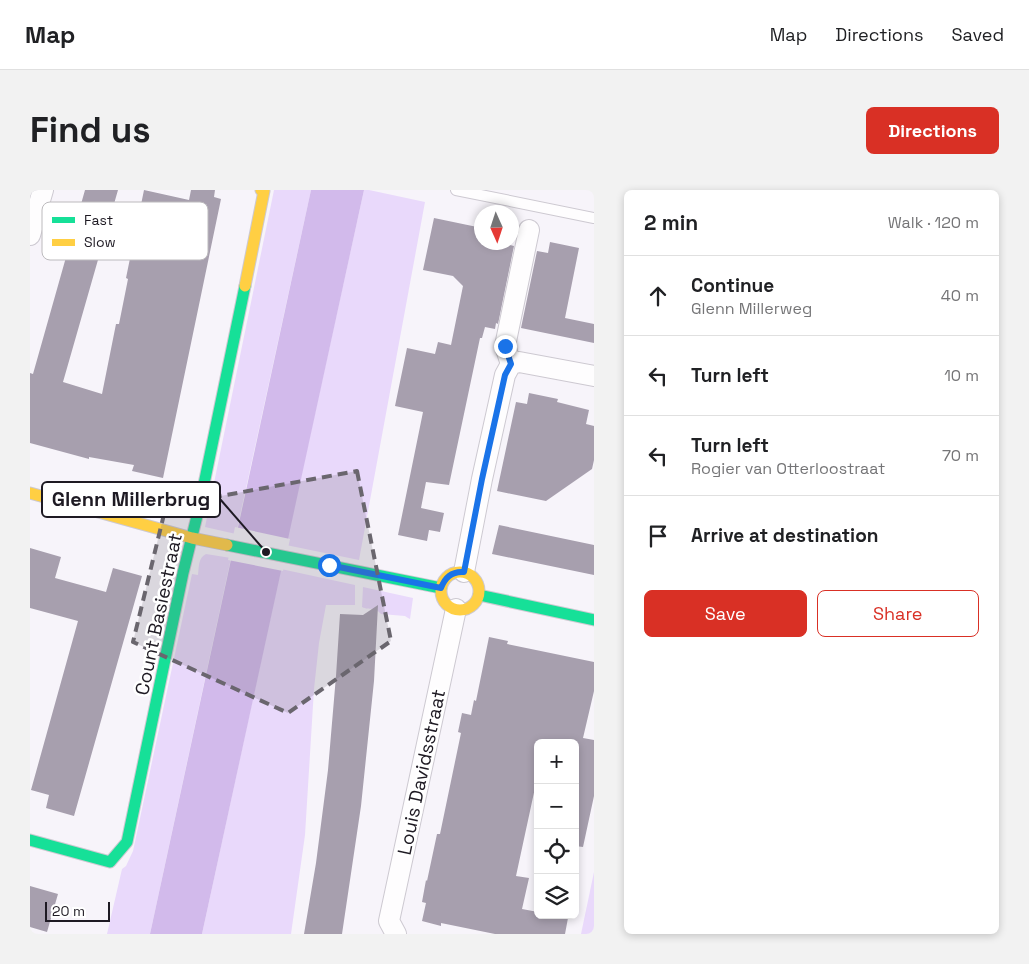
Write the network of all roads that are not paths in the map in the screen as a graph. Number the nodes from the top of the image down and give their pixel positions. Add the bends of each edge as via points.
1 (44, 190) edge
2 (262, 190) edge
3 (456, 190) edge
4 (594, 218) edge
5 (529, 230) dead end
6 (30, 235) edge
7 (511, 364) junction
8 (594, 376) edge
9 (30, 493) edge
10 (192, 538) junction
11 (464, 572) junction
12 (441, 588) junction
13 (479, 596) junction
14 (456, 609) junction
15 (594, 620) edge
16 (30, 840) edge
17 (396, 934) edge

1 - 6 street
2 - 10 street, Count Basiestraat
3 - 4 lane
5 - 7 street via 505,346
7 - 8 street via 519,362
7 - 11 street via 505,375
9 - 10 street
10 - 12 street
10 - 16 street, Count Basiestraat via 127,842 110,862
11 - 12 street via 450,575
11 - 13 street via 476,581
12 - 14 street via 444,602
13 - 14 street via 470,607
13 - 15 street
14 - 17 street, Louis Davidsstraat via 389,921

